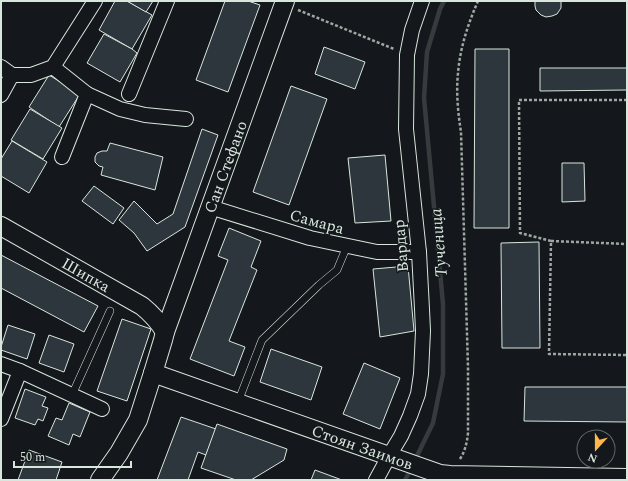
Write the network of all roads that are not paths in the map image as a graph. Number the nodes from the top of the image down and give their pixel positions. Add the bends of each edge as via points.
1 (95, 1) edge
2 (167, 1) edge
3 (422, 1) edge
4 (285, 3) edge
5 (54, 67) junction
6 (6, 71) edge
7 (87, 94) junction
8 (129, 94) dead end
9 (1, 95) edge
10 (186, 119) dead end
11 (62, 157) dead end
12 (210, 207) junction
13 (1, 226) edge
14 (347, 246) junction
15 (418, 252) junction
16 (110, 311) dead end
17 (165, 332) junction
18 (1, 364) edge
19 (20, 371) junction
20 (153, 373) junction
21 (72, 395) junction
22 (238, 402) junction
23 (102, 409) dead end
24 (1, 419) edge
25 (396, 458) junction
26 (627, 478) edge
27 (100, 480) edge
28 (376, 480) edge

1 - 5 street
2 - 8 street
3 - 15 street, Вардар via 407,55 406,129
4 - 12 street, Сан Стефано
5 - 6 street via 31,75
5 - 7 street
6 - 9 street
7 - 10 street via 120,109 145,115
7 - 11 street
12 - 14 street, Самара via 310,238
12 - 17 street, Сан Стефано
13 - 17 street, Шипка via 142,306
14 - 15 street, Самара via 377,252
14 - 22 lane via 337,270 262,340
15 - 25 street, Вардар via 423,331 421,374 418,394 400,436
16 - 21 lane
17 - 20 street, Сан Стефано
18 - 19 street
19 - 21 street
19 - 24 street
20 - 22 street, Стоян Заимов
20 - 27 street, Сан Стефано via 138,420
21 - 23 street
22 - 25 street, Стоян Заимов
25 - 26 street, Стоян Заимов via 445,474
25 - 28 street, Вардар

